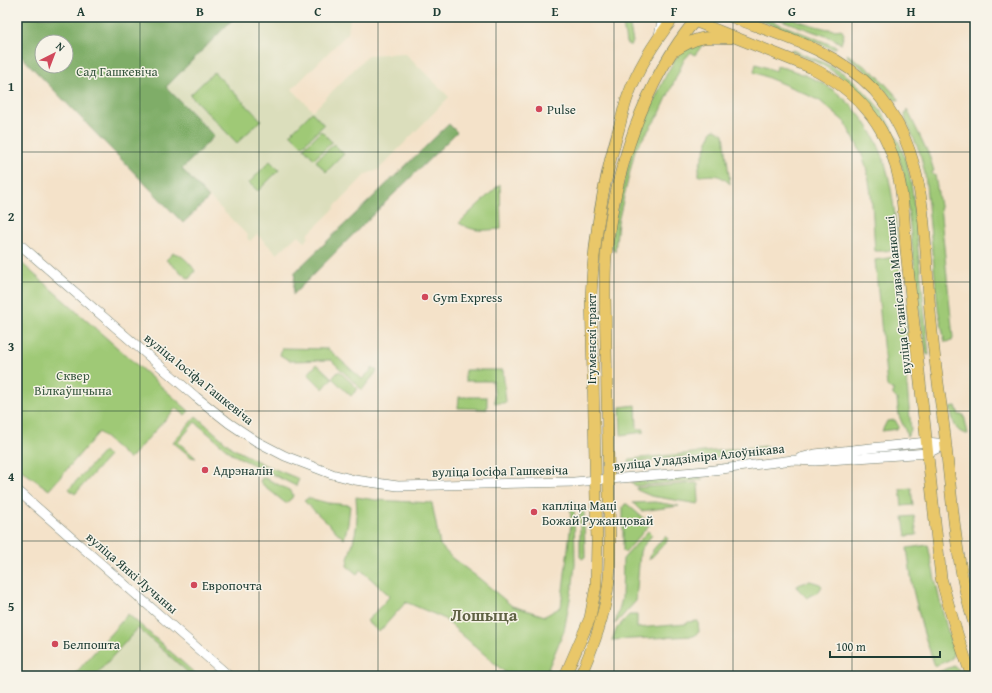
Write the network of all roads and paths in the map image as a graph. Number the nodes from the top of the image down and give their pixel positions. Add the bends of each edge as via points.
1 (663, 17) edge
2 (674, 17) edge
3 (694, 18) edge
4 (737, 18) edge
5 (736, 38) junction
6 (659, 39) junction
7 (670, 53) junction
8 (17, 242) edge
9 (946, 444) junction
10 (928, 448) junction
11 (608, 479) junction
12 (596, 480) junction
13 (17, 490) edge
14 (975, 627) edge
15 (229, 676) edge
16 (564, 676) edge
17 (580, 676) edge
18 (972, 676) edge

1 - 6 street
2 - 6 main road, Ігуменскі тракт
3 - 5 main road, вуліца Станіслава Манюшкі
3 - 7 main road, Ігуменскі тракт
4 - 9 main road via 821,51 840,62 874,90 897,124 915,168 922,202 928,287
5 - 7 main road via 699,38
5 - 10 main road, вуліца Станіслава Манюшкі via 830,77 870,112 884,136 898,172 903,205
6 - 12 main road, Ігуменскі тракт via 636,77 628,96 597,219 591,296
7 - 11 main road, Ігуменскі тракт via 646,100 624,158 606,256
8 - 12 street, вуліца Іосіфа Гашкевіча via 229,423 285,456 345,478 398,486
9 - 10 street, вуліца Уладзіміра Алоўнікава
9 - 14 main road via 955,538 961,574
10 - 11 street, вуліца Уладзіміра Алоўнікава via 815,454 793,460 706,471
10 - 18 main road, вуліца Станіслава Манюшкі via 941,578
11 - 12 street, вуліца Іосіфа Гашкевіча
11 - 17 main road, Ігуменскі тракт via 609,586 602,618
12 - 16 main road, Ігуменскі тракт via 597,568 594,603 590,618
13 - 15 street, вуліца Янкі Лучыны

